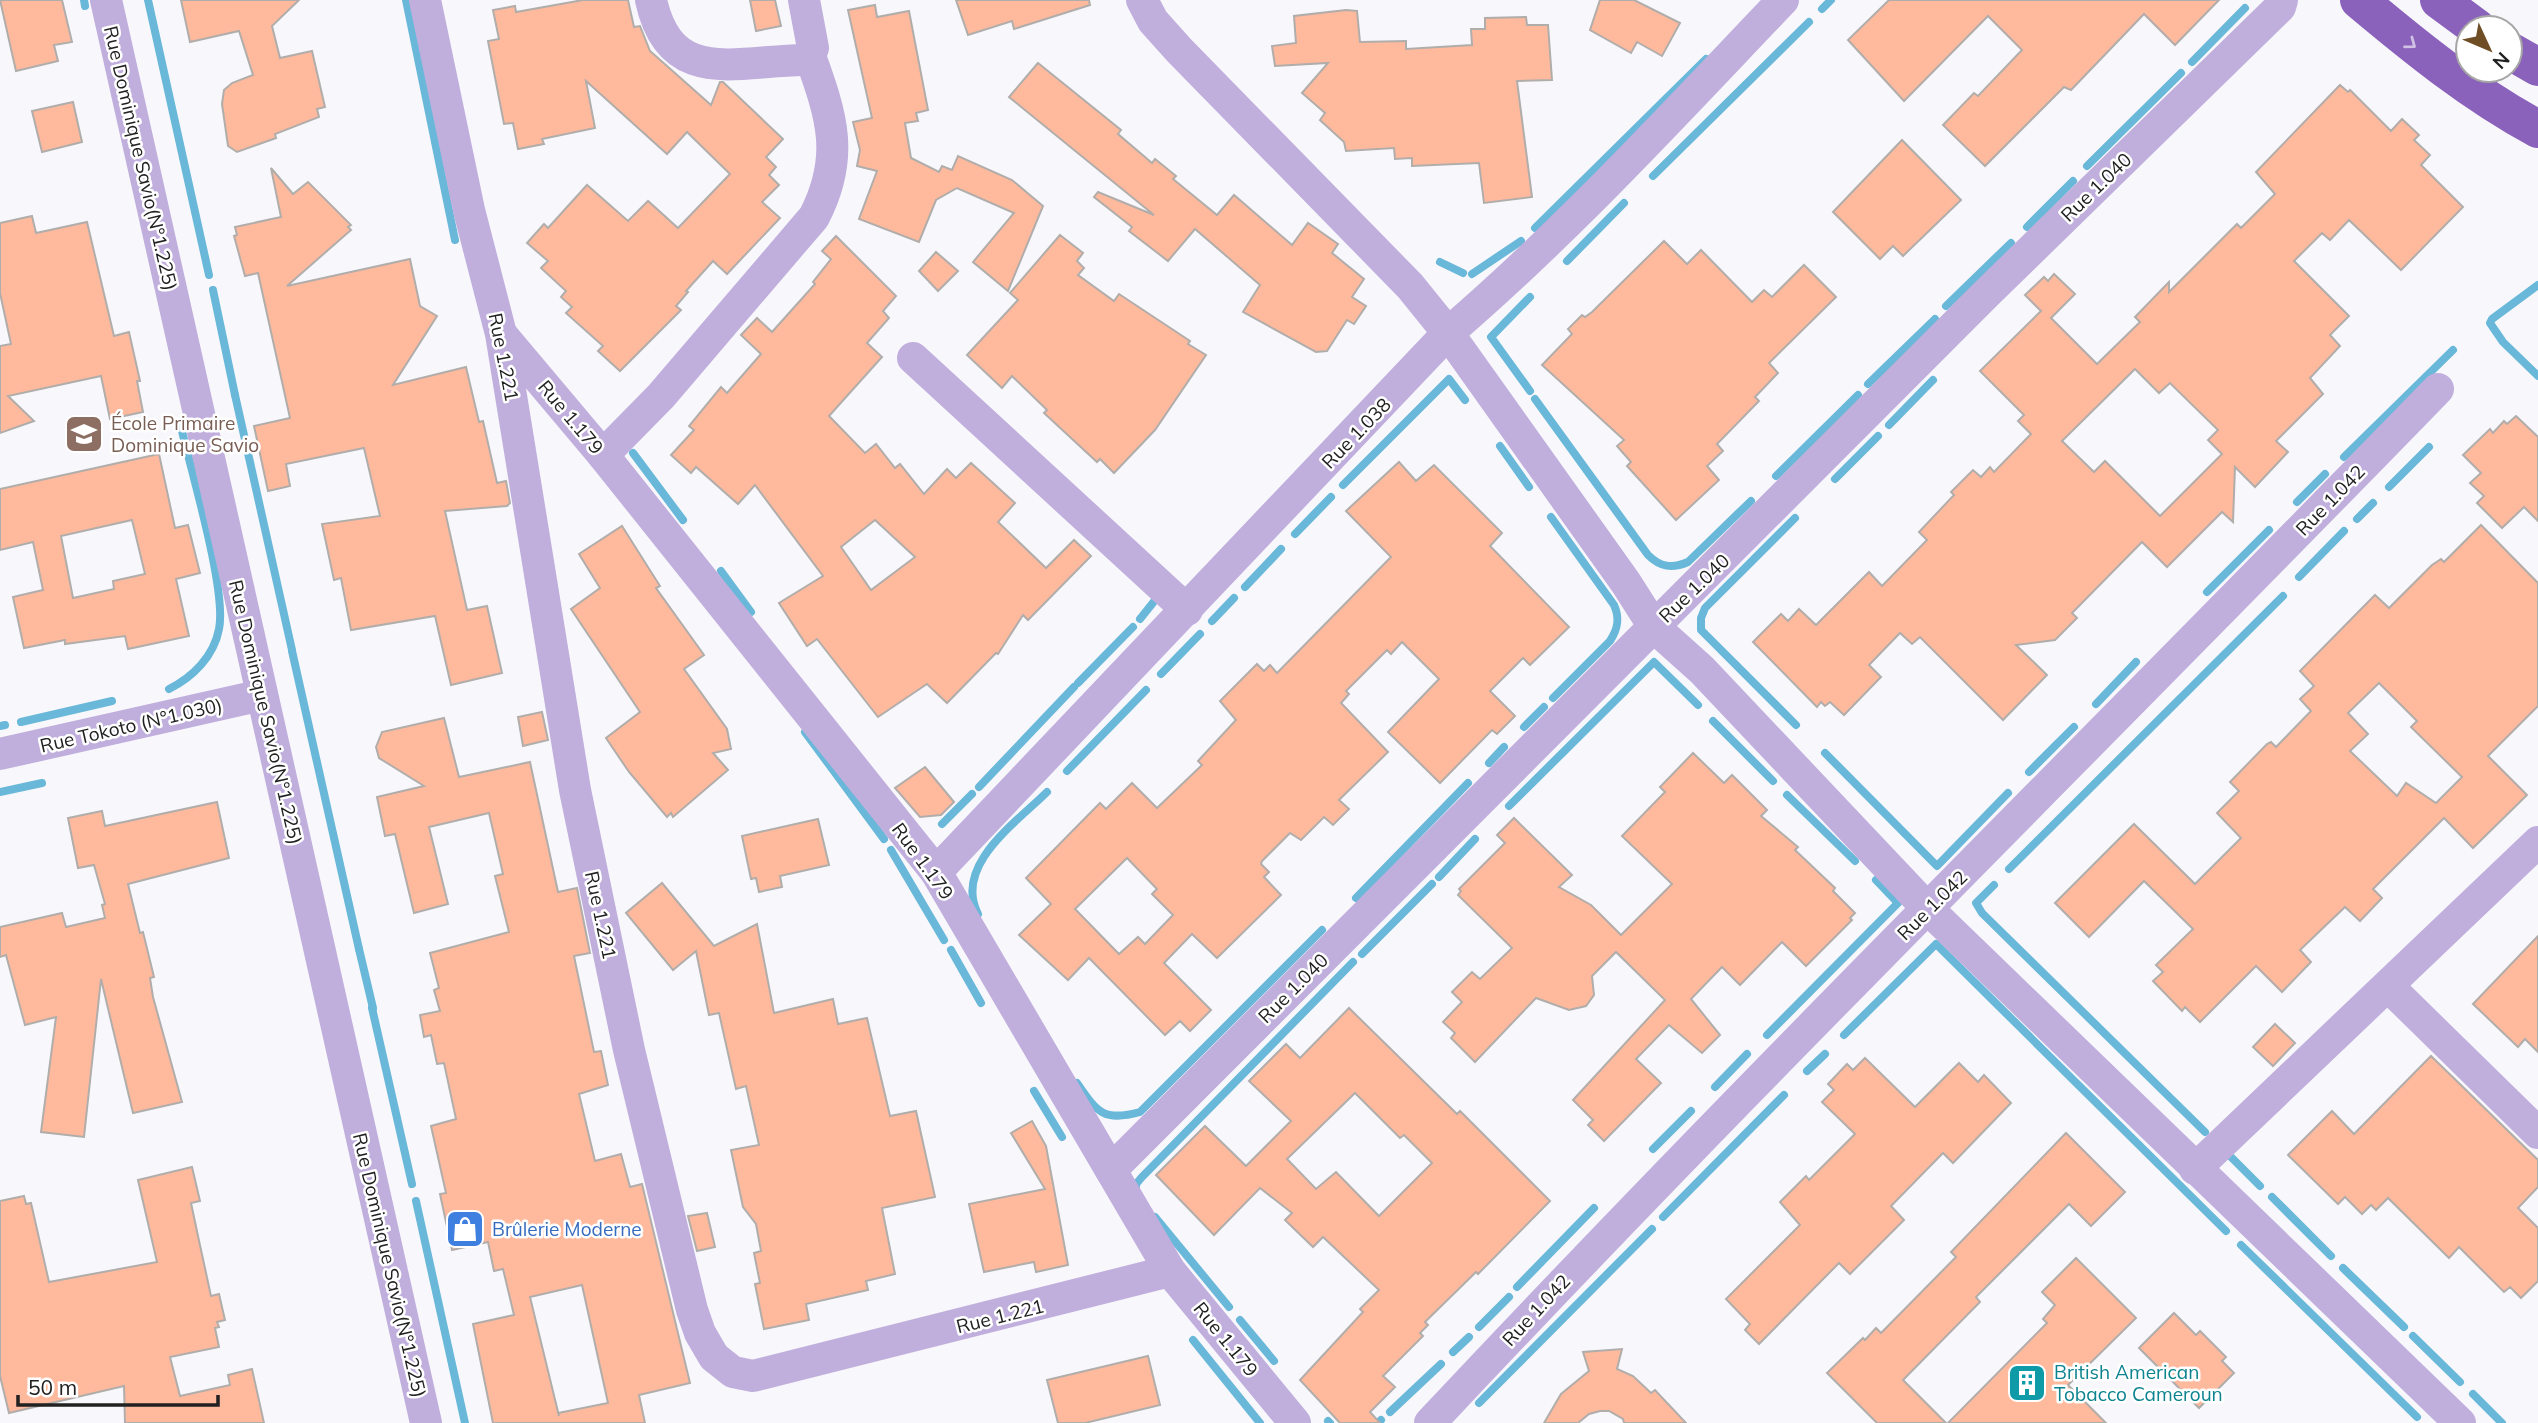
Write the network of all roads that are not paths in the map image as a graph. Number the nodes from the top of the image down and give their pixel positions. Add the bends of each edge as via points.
1 (106, 0) edge
2 (425, 0) edge
3 (651, 0) edge
4 (804, 0) edge
5 (1142, 0) edge
6 (1783, 0) edge
7 (2359, 0) edge
8 (2439, 0) edge
9 (2281, 4) edge
10 (2458, 14) edge
11 (810, 55) junction
12 (2538, 129) edge
13 (1448, 332) junction
14 (501, 334) junction
15 (913, 358) dead end
16 (2438, 389) dead end
17 (603, 455) junction
18 (1187, 610) junction
19 (1654, 627) junction
20 (262, 695) junction
21 (0, 754) edge
22 (2538, 842) edge
23 (936, 872) junction
24 (1928, 909) junction
25 (2389, 987) junction
26 (2538, 1133) edge
27 (2195, 1169) junction
28 (1111, 1170) junction
29 (1170, 1271) junction
30 (426, 1423) edge
31 (1294, 1423) edge
32 (1430, 1423) edge
33 (2460, 1423) edge

1 - 20 street, Rue Dominique Savio(N°1.225)
2 - 14 street, Rue 1.221 via 469,210
3 - 11 street via 664,38 676,52 694,59 731,65 803,60
4 - 11 street via 813,48
5 - 13 street via 1179,51 1410,286
6 - 13 street, Rue 1.038 via 1615,176 1506,283
7 -> 12 highway via 2459,79
8 - 10 highway
9 - 19 street, Rue 1.040
11 - 17 street via 824,95 834,155 814,217 661,396
13 - 18 street, Rue 1.038
13 - 19 street
14 - 17 street, Rue 1.179
14 - 29 street, Rue 1.221 via 578,804 629,1050 692,1310 714,1357 733,1372 753,1376
15 - 18 street
16 - 24 street, Rue 1.042
17 - 23 street, Rue 1.179
18 - 23 street, Rue 1.038
19 - 24 street via 1702,670
19 - 28 street, Rue 1.040
20 - 21 street, Rue Tokoto (N°1.030)
20 - 30 street, Rue Dominique Savio(N°1.225)
22 - 25 street
23 - 28 street, Rue 1.179
24 - 27 street
24 - 32 street, Rue 1.042 via 1635,1204
25 - 26 street
25 - 27 street
27 - 33 street
28 - 29 street, Rue 1.179
29 - 31 street, Rue 1.179

